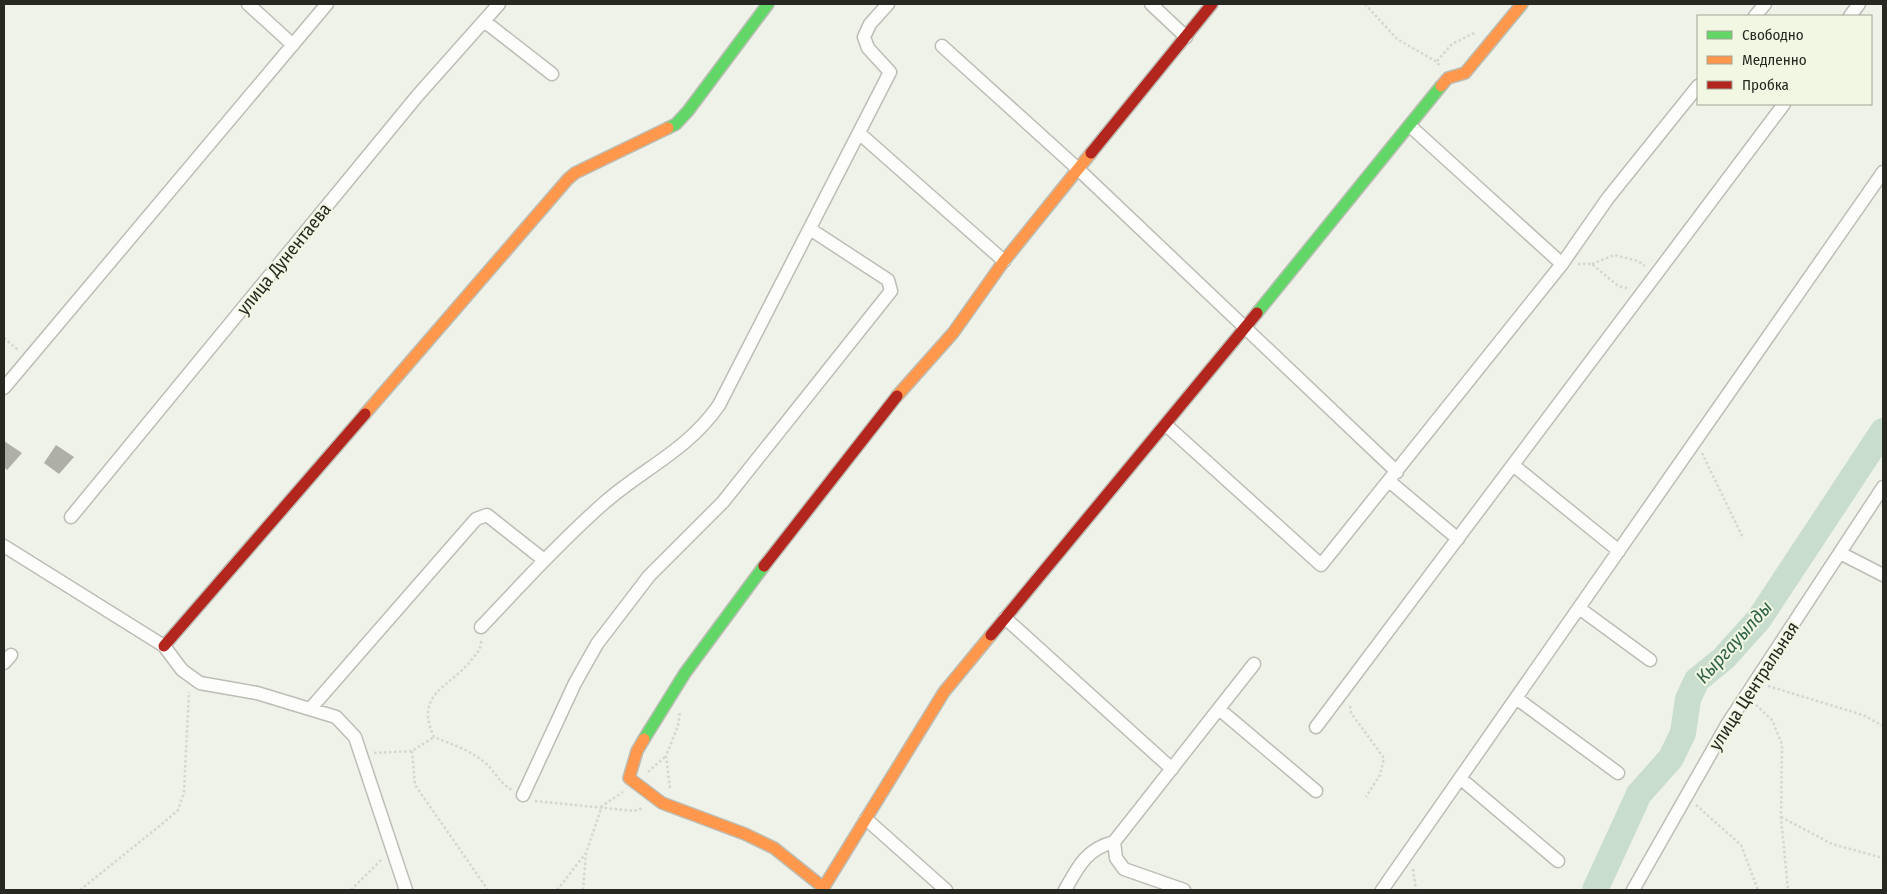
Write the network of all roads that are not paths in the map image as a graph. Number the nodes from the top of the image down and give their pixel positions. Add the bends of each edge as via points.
1 (248, 4) edge
2 (328, 4) edge
3 (499, 4) edge
4 (768, 4) edge
5 (888, 4) edge
6 (1151, 4) edge
7 (1212, 4) edge
8 (1522, 4) edge
9 (1765, 4) edge
10 (1860, 4) edge
11 (1756, 15) edge
12 (1851, 15) edge
13 (484, 21) junction
14 (1186, 37) junction
15 (293, 45) junction
16 (942, 46) dead end
17 (552, 74) dead end
18 (1697, 87) edge
19 (1783, 105) edge
20 (1410, 126) junction
21 (859, 132) junction
22 (1078, 169) junction
23 (1883, 172) edge
24 (810, 229) junction
25 (1004, 261) junction
26 (1562, 264) junction
27 (1245, 326) junction
28 (4, 388) edge
29 (1166, 425) junction
30 (1513, 465) junction
31 (1393, 477) junction
32 (1883, 487) edge
33 (72, 517) dead end
34 (1458, 539) junction
35 (4, 546) edge
36 (1619, 551) junction
37 (1840, 553) junction
38 (544, 560) junction
39 (1883, 575) edge
40 (1579, 608) junction
41 (1005, 618) junction
42 (481, 627) road end
43 (164, 646) junction
44 (1650, 660) dead end
45 (1254, 664) dead end
46 (1516, 698) junction
47 (311, 708) junction
48 (1219, 709) junction
49 (1316, 726) dead end
50 (1172, 769) junction
51 (1618, 773) dead end
52 (1460, 778) junction
53 (1316, 790) dead end
54 (523, 795) road end
55 (866, 819) junction
56 (1114, 842) junction
57 (1558, 861) dead end
58 (823, 889) edge
59 (406, 890) edge
60 (946, 890) edge
61 (1065, 890) edge
62 (1184, 890) edge
63 (1382, 890) edge
64 (1634, 890) edge

1 - 15 street
2 - 15 street
3 - 13 street, улица Дунентаева
4 - 43 street via 676,124 568,179
5 - 21 street via 870,24 864,37 868,48 890,72
6 - 14 street
7 - 14 street
8 - 20 street via 1465,73 1448,78
9 - 11 street
10 - 12 street
13 - 17 street
13 - 33 street, улица Дунентаева via 418,95
14 - 22 street
15 - 28 street
16 - 22 street
18 - 26 street via 1608,198
19 - 30 street
20 - 26 street
20 - 27 street
21 - 24 street
21 - 25 street
22 - 25 street
22 - 27 street
23 - 36 street
24 - 38 street via 708,421 686,443 606,502
24 - 54 street via 888,280 891,291 723,502 649,576 596,644
25 - 58 street via 953,333 908,382 759,572 659,713 638,751 629,778 662,803 774,848
26 - 31 street
27 - 29 street
27 - 31 street
29 - 31 street via 1321,565
29 - 41 street
30 - 34 street
30 - 36 street
31 - 34 street
32 - 37 street, улица Центральная
34 - 49 street
35 - 43 street
36 - 40 street
37 - 39 street
37 - 64 street, улица Центральная via 1746,695
38 - 42 street
38 - 47 street via 487,515 476,519
40 - 44 street
40 - 46 street
41 - 50 street
41 - 55 street via 944,692
43 - 47 street via 182,670 200,683 257,693
45 - 48 street
46 - 51 street
46 - 52 street
47 - 59 street via 336,717 355,737
48 - 50 street
48 - 53 street
50 - 56 street
52 - 57 street
52 - 63 street
55 - 58 street
55 - 60 street
56 - 61 street via 1100,846 1082,860
56 - 62 street via 1116,858 1124,869

